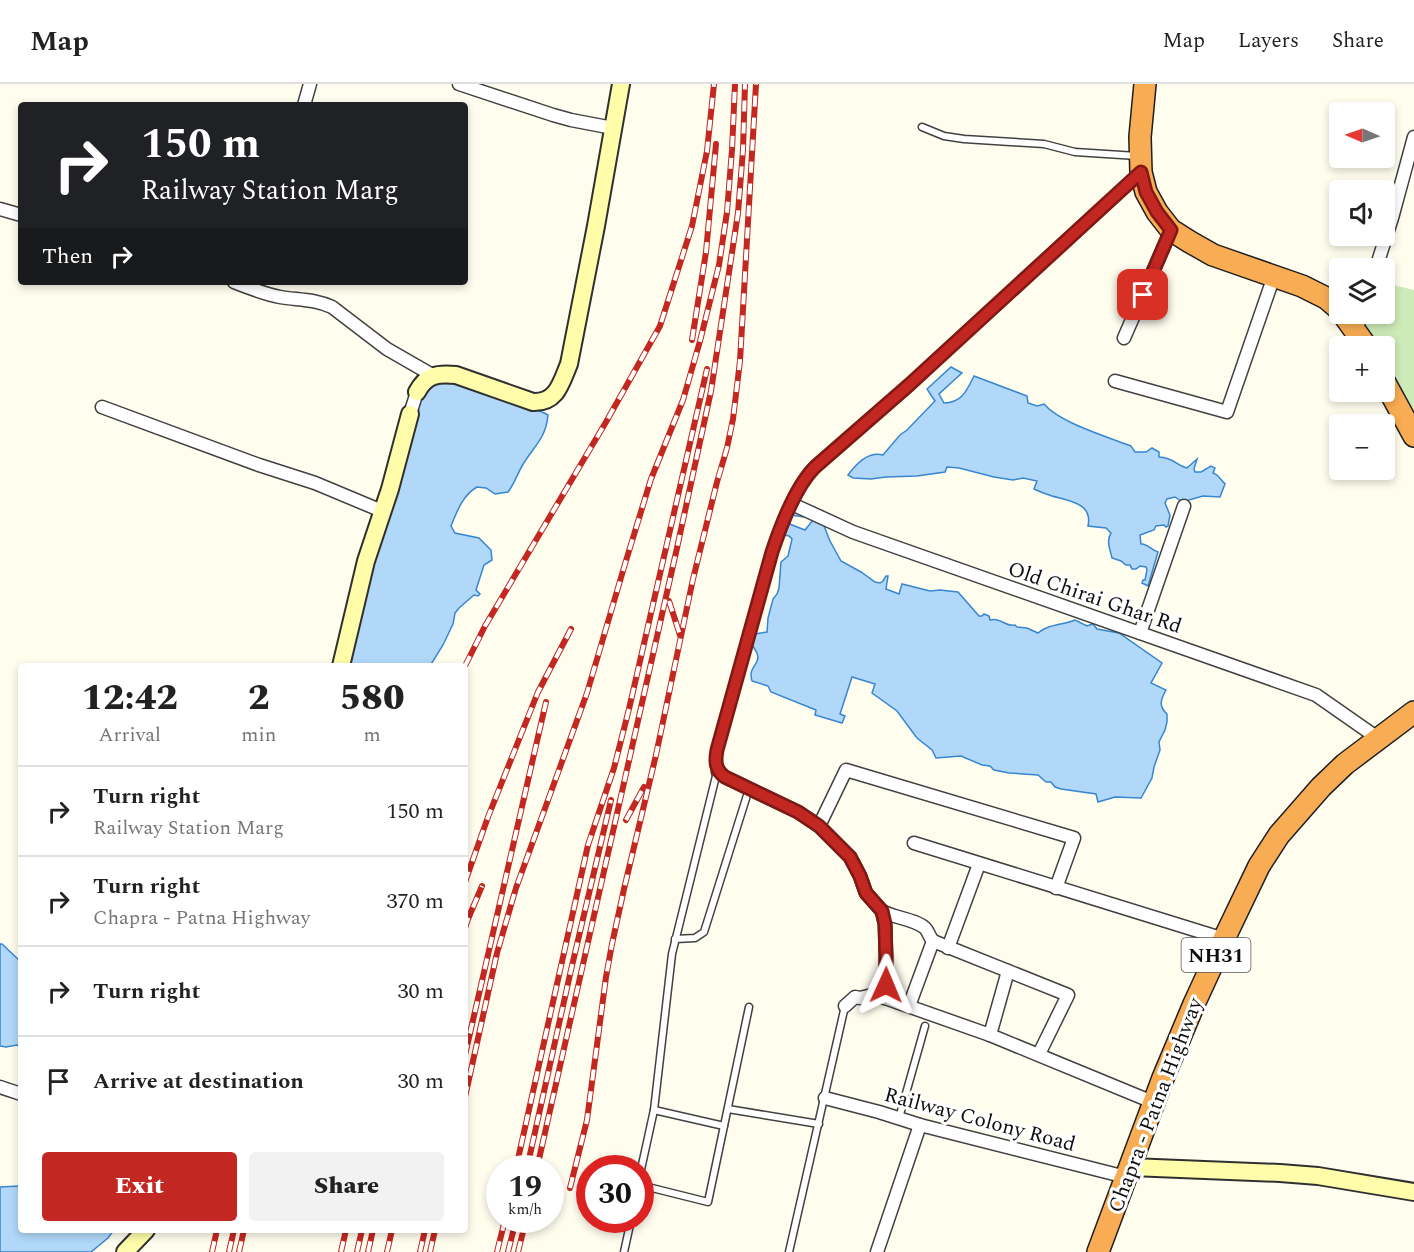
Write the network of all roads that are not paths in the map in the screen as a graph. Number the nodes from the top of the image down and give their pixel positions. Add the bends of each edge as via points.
1 (310, 84) edge
2 (459, 84) edge
3 (621, 84) edge
4 (1145, 84) edge
5 (305, 102) edge
6 (922, 127) dead end
7 (613, 128) junction
8 (1414, 137) edge
9 (1141, 164) junction
10 (0, 210) edge
11 (18, 214) edge
12 (1171, 230) junction
13 (1379, 258) edge
14 (1274, 276) junction
15 (242, 285) edge
16 (1329, 301) edge
17 (1124, 338) dead end
18 (434, 376) junction
19 (1115, 381) dead end
20 (417, 392) joint
21 (1395, 401) edge
22 (102, 407) dead end
23 (410, 414) joint
24 (1414, 436) edge
25 (792, 504) junction
26 (1184, 506) dead end
27 (382, 511) junction
28 (1140, 633) junction
29 (342, 663) edge
30 (1414, 712) edge
31 (1379, 739) junction
32 (718, 771) junction
33 (749, 789) junction
34 (819, 826) junction
35 (914, 843) dead end
36 (979, 864) junction
37 (1056, 888) junction
38 (882, 911) junction
39 (675, 939) junction
40 (1224, 939) junction
41 (933, 942) junction
42 (948, 948) junction
43 (1008, 971) junction
44 (885, 998) junction
45 (845, 1006) joint
46 (909, 1006) junction
47 (749, 1007) dead end
48 (925, 1026) dead end
49 (990, 1035) junction
50 (1039, 1054) junction
51 (0, 1087) edge
52 (18, 1093) edge
53 (825, 1098) junction
54 (1155, 1102) junction
55 (728, 1108) junction
56 (654, 1110) junction
57 (898, 1118) junction
58 (819, 1124) junction
59 (920, 1125) junction
60 (724, 1126) junction
61 (644, 1155) edge
62 (1128, 1172) junction
63 (654, 1188) edge
64 (1414, 1192) edge
65 (143, 1233) edge
66 (628, 1233) edge
67 (125, 1252) edge
68 (624, 1252) edge
69 (789, 1252) edge
70 (877, 1252) edge
71 (1098, 1252) edge

1 - 5 street
2 - 7 street via 553,115
3 - 7 street
4 - 9 highway
6 - 9 lane via 952,138 1044,144
7 - 18 street via 569,364 554,396 533,402 456,375
8 - 13 street
9 - 12 highway via 1146,192
9 - 25 lane via 909,385 815,467
10 - 11 street
12 - 14 highway via 1213,255
12 - 17 street
14 - 16 highway
14 - 19 street via 1227,412
15 - 18 street via 332,307 387,349
18 - 20 street via 426,379
20 - 23 street
21 - 24 highway
22 - 27 street
23 - 27 street
25 - 28 street, Old Chirai Ghar Rd via 853,532
25 - 32 lane via 766,574 717,750
26 - 28 street
27 - 29 street
28 - 31 street, Old Chirai Ghar Rd via 1316,695
30 - 31 highway, Chapra - Patna Highway / NH31
31 - 40 highway, Chapra - Patna Highway / NH31 via 1345,764 1279,835 1259,866
32 - 33 street
32 - 39 lane
33 - 34 street
33 - 39 lane via 704,932 695,938
34 - 37 street via 846,770 1074,838
34 - 38 street via 850,857 866,893
35 - 36 street
36 - 37 street
36 - 42 street
37 - 40 street
38 - 41 street via 925,928
38 - 44 street
39 - 56 lane
40 - 54 highway, Chapra - Patna Highway / NH31
41 - 42 street
41 - 46 street
42 - 43 street
43 - 49 street
43 - 50 street via 1068,995
44 - 45 street via 855,997
44 - 46 street
45 - 53 lane
46 - 49 street
47 - 55 lane
48 - 57 lane
49 - 50 street
50 - 54 street
51 - 52 street
53 - 57 street, Railway Colony Road
53 - 58 lane
54 - 62 highway, Chapra - Patna Highway / NH31
55 - 58 lane
55 - 60 lane
56 - 60 lane
56 - 61 lane
57 - 59 street, Railway Colony Road
58 - 69 lane
59 - 62 street, Railway Colony Road
59 - 70 street
60 - 63 lane via 708,1202
62 - 64 street via 1280,1173
62 - 71 highway, Chapra - Patna Highway / NH31
65 - 67 street
66 - 68 lane

